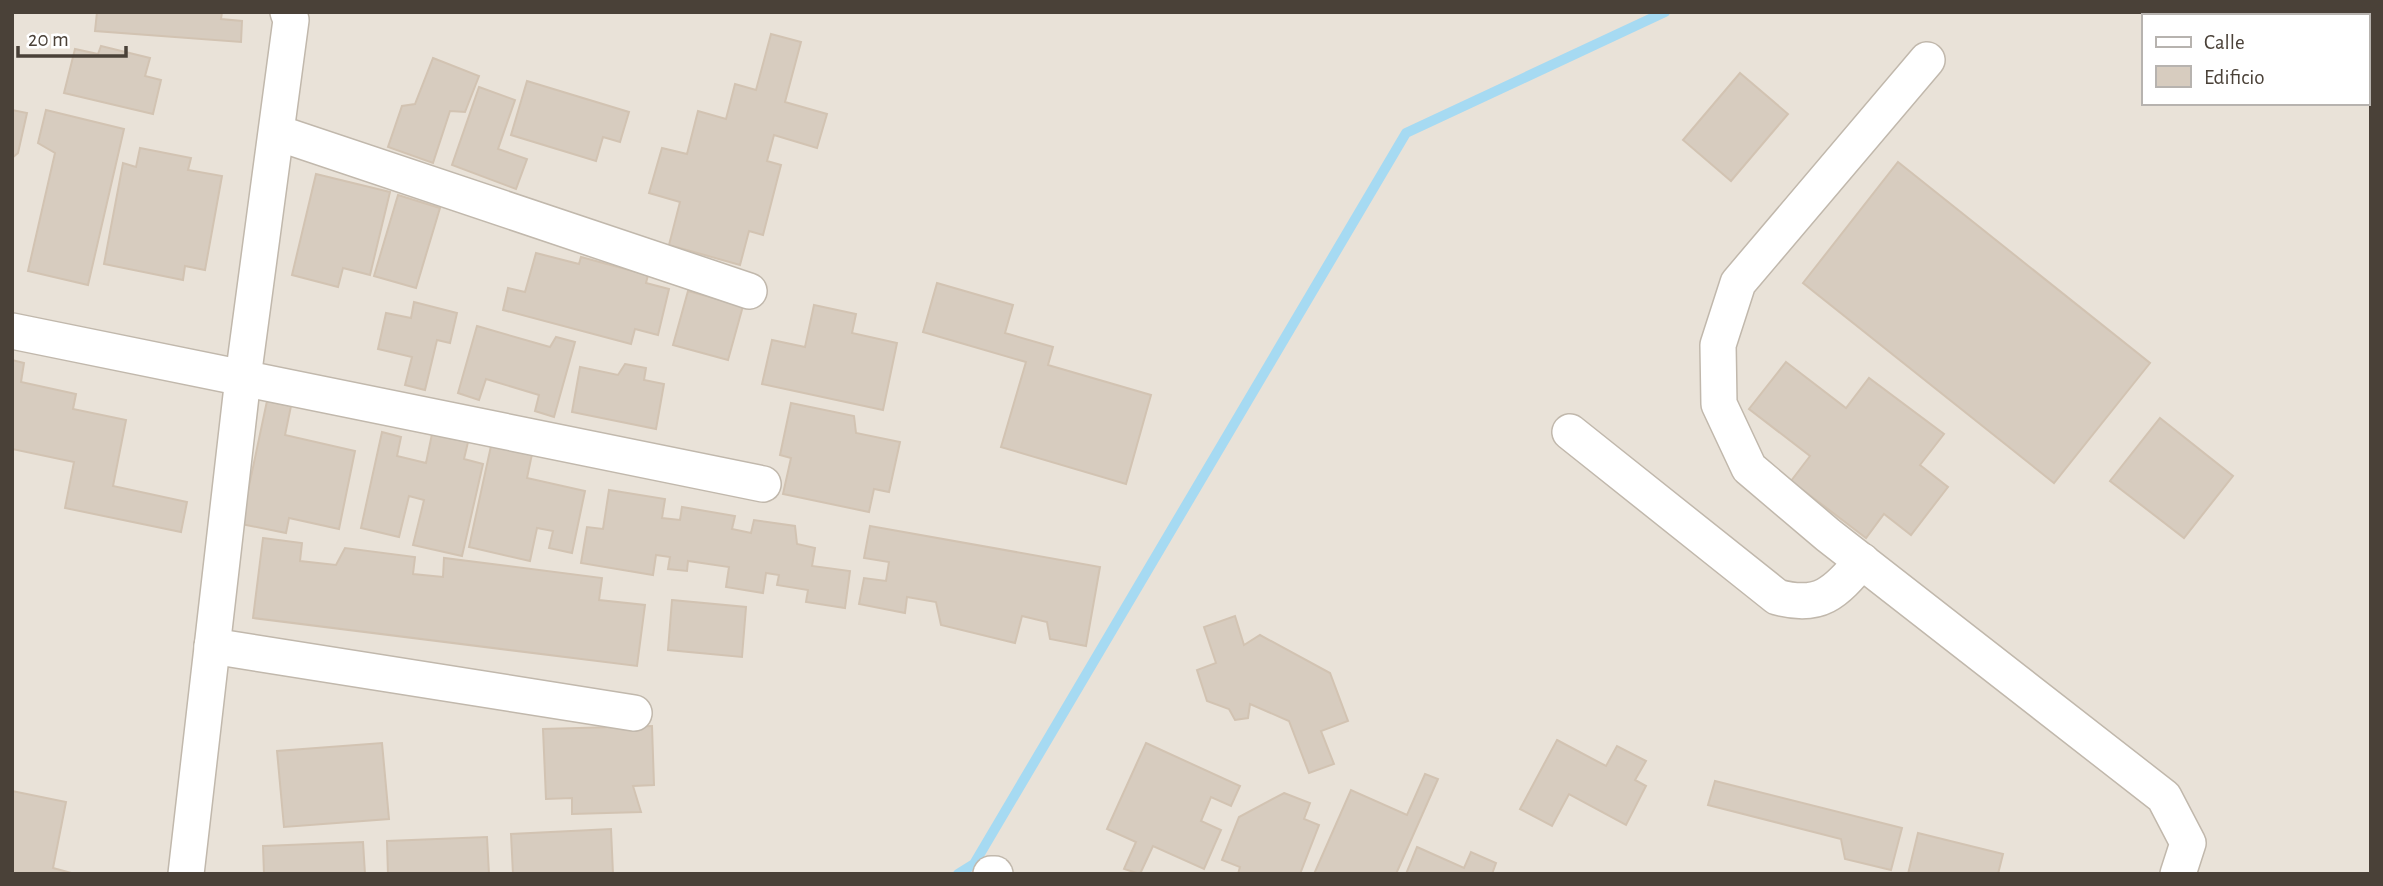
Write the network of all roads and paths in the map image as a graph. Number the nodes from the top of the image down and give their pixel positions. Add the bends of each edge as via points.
1 (289, 12) edge
2 (1927, 60) dead end
3 (278, 133) junction
4 (749, 291) dead end
5 (12, 331) edge
6 (243, 378) junction
7 (1570, 432) dead end
8 (763, 484) dead end
9 (1862, 561) junction
10 (212, 646) junction
11 (634, 713) dead end
12 (186, 874) edge
13 (2178, 874) edge

1 - 3 street
2 - 9 street via 1738,283 1718,345 1719,404 1749,468
3 - 4 street
3 - 6 street
5 - 6 street
6 - 8 street
6 - 10 street
7 - 9 street via 1777,597 1801,604 1825,596
9 - 13 street via 2164,797 2188,843
10 - 11 street
10 - 12 street

